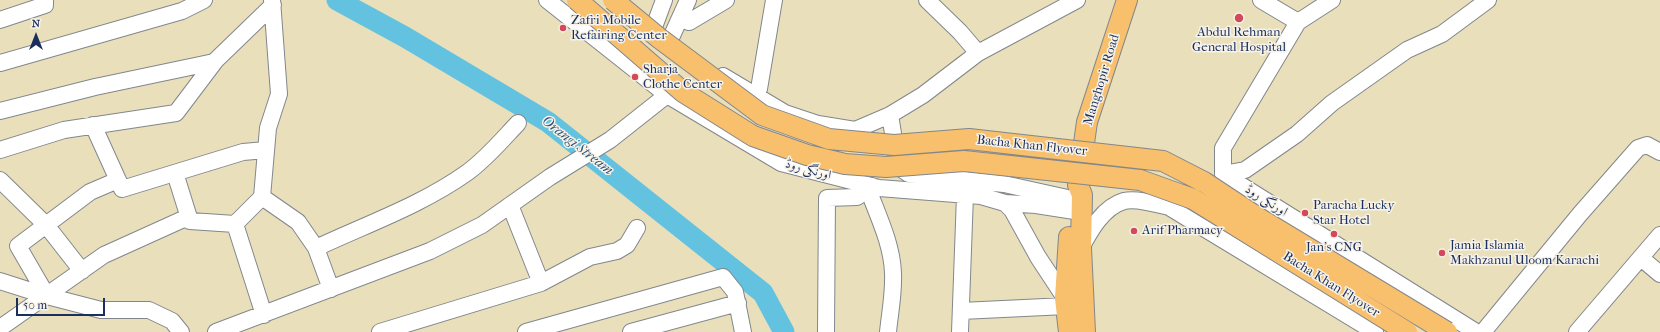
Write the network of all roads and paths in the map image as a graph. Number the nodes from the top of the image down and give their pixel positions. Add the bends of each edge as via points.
1 (45, 0) edge
2 (204, 0) edge
3 (547, 0) edge
4 (577, 0) edge
5 (613, 0) edge
6 (621, 0) edge
7 (664, 0) edge
8 (688, 0) edge
9 (726, 0) edge
10 (774, 0) edge
11 (927, 0) edge
12 (1077, 0) edge
13 (1127, 0) edge
14 (1261, 0) edge
15 (1332, 0) edge
16 (1488, 0) edge
17 (273, 3) edge
18 (681, 19) junction
19 (0, 20) edge
20 (1298, 22) junction
21 (654, 27) junction
22 (670, 40) junction
23 (978, 53) junction
24 (216, 60) junction
25 (0, 63) edge
26 (759, 89) dead end
27 (666, 95) junction
28 (0, 111) edge
29 (890, 115) junction
30 (518, 123) dead end
31 (92, 126) junction
32 (0, 150) edge
33 (266, 150) junction
34 (1660, 152) edge
35 (175, 173) junction
36 (1223, 174) junction
37 (0, 180) edge
38 (118, 180) junction
39 (870, 188) junction
40 (965, 195) junction
41 (262, 197) junction
42 (1076, 202) junction
43 (1005, 204) junction
44 (510, 205) junction
45 (188, 217) junction
46 (234, 224) junction
47 (46, 225) junction
48 (638, 228) dead end
49 (1660, 235) edge
50 (316, 248) junction
51 (1080, 248) junction
52 (1641, 258) junction
53 (82, 271) junction
54 (1660, 274) edge
55 (0, 281) edge
56 (541, 283) junction
57 (331, 289) junction
58 (47, 296) junction
59 (1065, 302) junction
60 (738, 303) junction
61 (961, 310) junction
62 (264, 315) junction
63 (0, 328) edge
64 (181, 332) edge
65 (216, 332) edge
66 (380, 332) edge
67 (526, 332) edge
68 (631, 332) edge
69 (743, 332) edge
70 (826, 332) edge
71 (888, 332) edge
72 (960, 332) edge
73 (1069, 332) edge
74 (1085, 332) edge
75 (1376, 332) edge
76 (1407, 332) edge
77 (1447, 332) edge
78 (1476, 332) edge
79 (1483, 332) edge
80 (1577, 332) edge

1 - 19 street via 45,5
2 - 25 street via 182,11
3 - 27 street, اورنگی روڈ
4 - 76 main road, Bacha Khan Flyover, bridge via 683,92 753,136 807,155 845,164 886,167 964,162 1140,180 1194,199
5 - 77 main road, Bacha Khan Flyover, bridge via 762,115 829,139 894,145 969,139 1163,160 1204,182
6 - 21 street
7 - 21 street
8 - 18 street
9 - 18 street via 689,22
10 - 26 street
11 - 23 street
12 - 23 street
13 - 42 main road, Manghopir Road via 1087,122
14 - 20 street
15 - 20 street
16 - 36 street via 1442,34 1401,54 1244,170
17 - 24 street
17 - 33 street via 279,94 268,128
18 - 22 street
20 - 36 street via 1223,148
21 - 22 street
22 - 29 street via 702,64 786,113 818,124 855,130
23 - 29 street via 923,95
24 - 28 street via 191,68 136,78
24 - 31 street via 176,113
27 - 39 street, اورنگی روڈ via 782,164
27 - 44 street via 610,140
29 - 42 street via 898,164 909,174 1004,184
30 - 50 street via 468,172 429,198
31 - 32 street via 64,130
31 - 38 street
33 - 35 street via 243,152
33 - 41 street
34 - 79 street via 1648,145 1638,148
35 - 38 street via 122,189
35 - 45 street
36 - 78 street, اورنگی روڈ
37 - 47 street
38 - 47 street via 90,192
39 - 40 street, اورنگی روڈ
39 - 70 street via 857,197 827,198
39 - 71 street via 889,247 893,272
40 - 43 street, اورنگی روڈ
40 - 61 street
41 - 46 street
41 - 50 street via 298,222
42 - 43 street, اورنگی روڈ
42 - 51 main road, Manghopir Road
42 - 59 main road, Manghopir Road
43 - 59 street via 1012,210
44 - 56 street
44 - 57 street via 482,225 430,251
45 - 46 street via 190,221
45 - 53 street via 104,255
46 - 62 street
47 - 53 street
47 - 58 street via 18,246
48 - 56 street via 627,245 617,251 590,257
49 - 52 street
50 - 57 street
51 - 74 main road, Manghopir Road
51 - 75 street via 1093,226 1108,209 1124,201 1148,202 1169,207
52 - 54 street
52 - 80 street
53 - 58 street
55 - 58 street
56 - 66 street
57 - 62 street
58 - 63 street
58 - 64 street via 101,310 149,310 172,321
59 - 61 street
59 - 73 main road, Manghopir Road
60 - 67 street via 735,292 723,277
60 - 68 street
60 - 69 street
61 - 72 street
62 - 65 street

